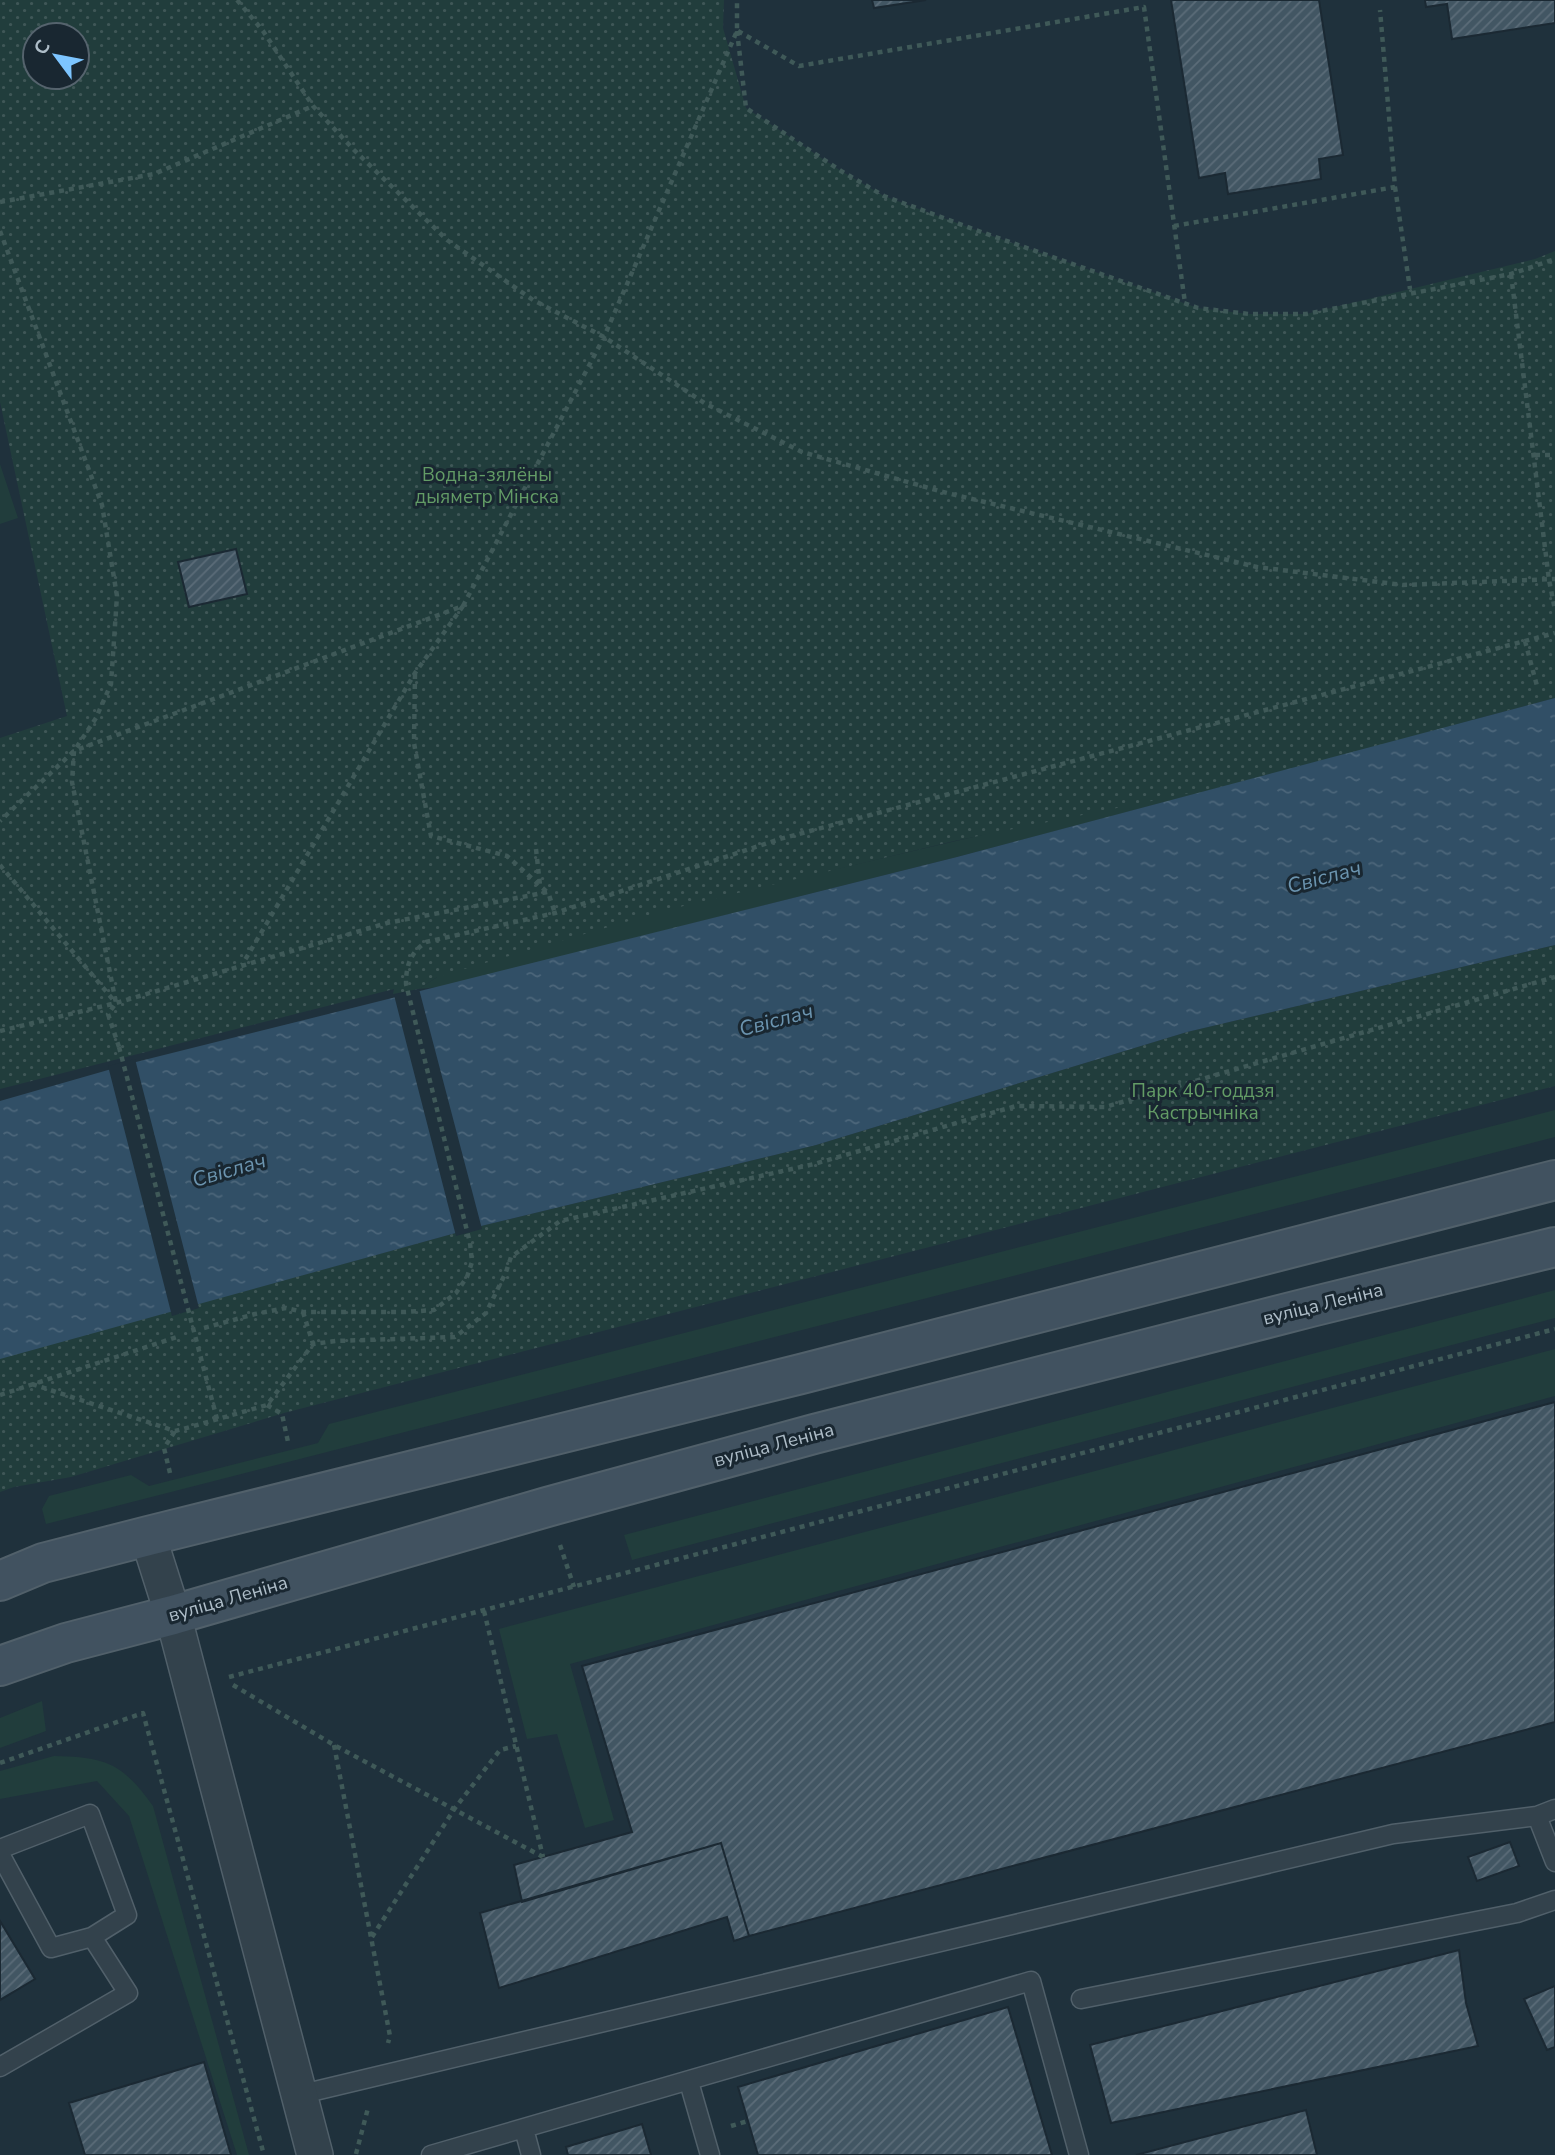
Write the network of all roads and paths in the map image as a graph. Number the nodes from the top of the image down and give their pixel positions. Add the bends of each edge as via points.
1 (237, 0) edge
2 (737, 0) edge
3 (1380, 9) dead end
4 (737, 31) junction
5 (313, 106) junction
6 (1395, 187) junction
7 (0, 202) edge
8 (1174, 226) junction
9 (0, 231) edge
10 (1555, 259) edge
11 (1511, 274) junction
12 (1410, 289) dead end
13 (1185, 303) junction
14 (604, 337) junction
15 (1555, 454) edge
16 (1535, 455) junction
17 (1552, 580) edge
18 (463, 606) junction
19 (1555, 610) edge
20 (1555, 634) edge
21 (1525, 641) junction
22 (415, 673) junction
23 (1536, 686) dead end
24 (74, 751) junction
25 (0, 821) edge
26 (536, 849) dead end
27 (0, 865) edge
28 (540, 886) junction
29 (548, 892) junction
30 (555, 913) junction
31 (242, 965) junction
32 (1555, 977) edge
33 (116, 1003) junction
34 (0, 1031) edge
35 (1555, 1180) edge
36 (1555, 1247) edge
37 (303, 1312) junction
38 (204, 1328) dead end
39 (1555, 1329) edge
40 (177, 1337) dead end
41 (313, 1343) junction
42 (32, 1384) junction
43 (0, 1395) edge
44 (267, 1405) junction
45 (217, 1419) junction
46 (175, 1431) junction
47 (288, 1442) dead end
48 (170, 1473) dead end
49 (148, 1535) junction
50 (0, 1581) edge
51 (484, 1611) junction
52 (173, 1615) junction
53 (0, 1667) edge
54 (334, 1745) junction
55 (517, 1746) junction
56 (0, 1763) edge
57 (455, 1808) junction
58 (1555, 1809) edge
59 (1538, 1816) junction
60 (0, 1852) edge
61 (1555, 1862) edge
62 (1555, 1900) edge
63 (92, 1937) junction
64 (372, 1938) junction
65 (1081, 1999) dead end
66 (0, 2067) edge
67 (376, 2076) junction
68 (689, 2081) junction
69 (298, 2095) junction
70 (524, 2129) junction
71 (264, 2155) edge
72 (314, 2155) edge
73 (356, 2155) edge
74 (431, 2155) edge
75 (531, 2155) edge
76 (710, 2155) edge
77 (1079, 2155) edge

1 - 5 path
2 - 4 path
3 - 6 path
4 - 8 path via 799,66 1144,6
4 - 13 path via 746,108 841,171 884,196
4 - 14 path
5 - 7 path via 154,174
5 - 14 path via 447,240 533,300
6 - 8 path
6 - 12 path
8 - 13 path
9 - 24 path via 102,505 117,596 111,684
10 - 11 path
11 - 13 path via 1306,314 1249,314
11 - 16 path
14 - 17 path via 706,404 802,452 943,492 1257,567 1403,585
14 - 18 path
15 - 16 path
16 - 17 path
17 - 19 path
18 - 22 path
18 - 24 path
20 - 21 path
21 - 23 path
21 - 30 path via 780,839
22 - 28 path via 414,743 431,836 507,856
22 - 31 path
24 - 25 path
24 - 33 path via 72,782
26 - 28 path
27 - 33 path
28 - 29 path
29 - 30 path
29 - 31 path via 387,923
30 - 37 path via 426,942 416,948 407,967 408,992 470,1243 472,1262 467,1277 456,1293 434,1310
31 - 33 path
32 - 41 path via 1105,1107 1016,1105 814,1164 560,1221 511,1257 486,1313 455,1337
33 - 34 path
33 - 45 path, bridge via 108,1014
35 - 49 main road
36 - 52 main road, вуліца Леніна via 814,1434
37 - 38 path via 286,1308
37 - 41 path
39 - 51 path
40 - 42 path
41 - 44 path
42 - 43 path
42 - 46 path
44 - 45 path
44 - 47 path via 282,1414
45 - 46 path
46 - 48 path via 164,1448
49 - 50 main road via 43,1563
49 - 52 street
51 - 54 path via 224,1679
51 - 55 path
52 - 53 main road, вуліца Леніна via 66,1643
52 - 69 street
54 - 57 path
54 - 64 path
55 - 57 path via 500,1750
55 - 57 path via 543,1857
56 - 71 path via 143,1713
57 - 64 path
58 - 59 lane
59 - 61 lane
59 - 67 lane via 1392,1834
60 - 63 lane via 51,1948
60 - 63 lane via 90,1814 127,1915
62 - 65 lane via 1517,1913
63 - 66 lane via 128,1993
64 - 67 path via 390,2036
67 - 69 lane
67 - 73 path
68 - 70 lane
68 - 76 lane
68 - 77 lane via 1031,1980
69 - 72 street
70 - 74 lane
70 - 75 lane

